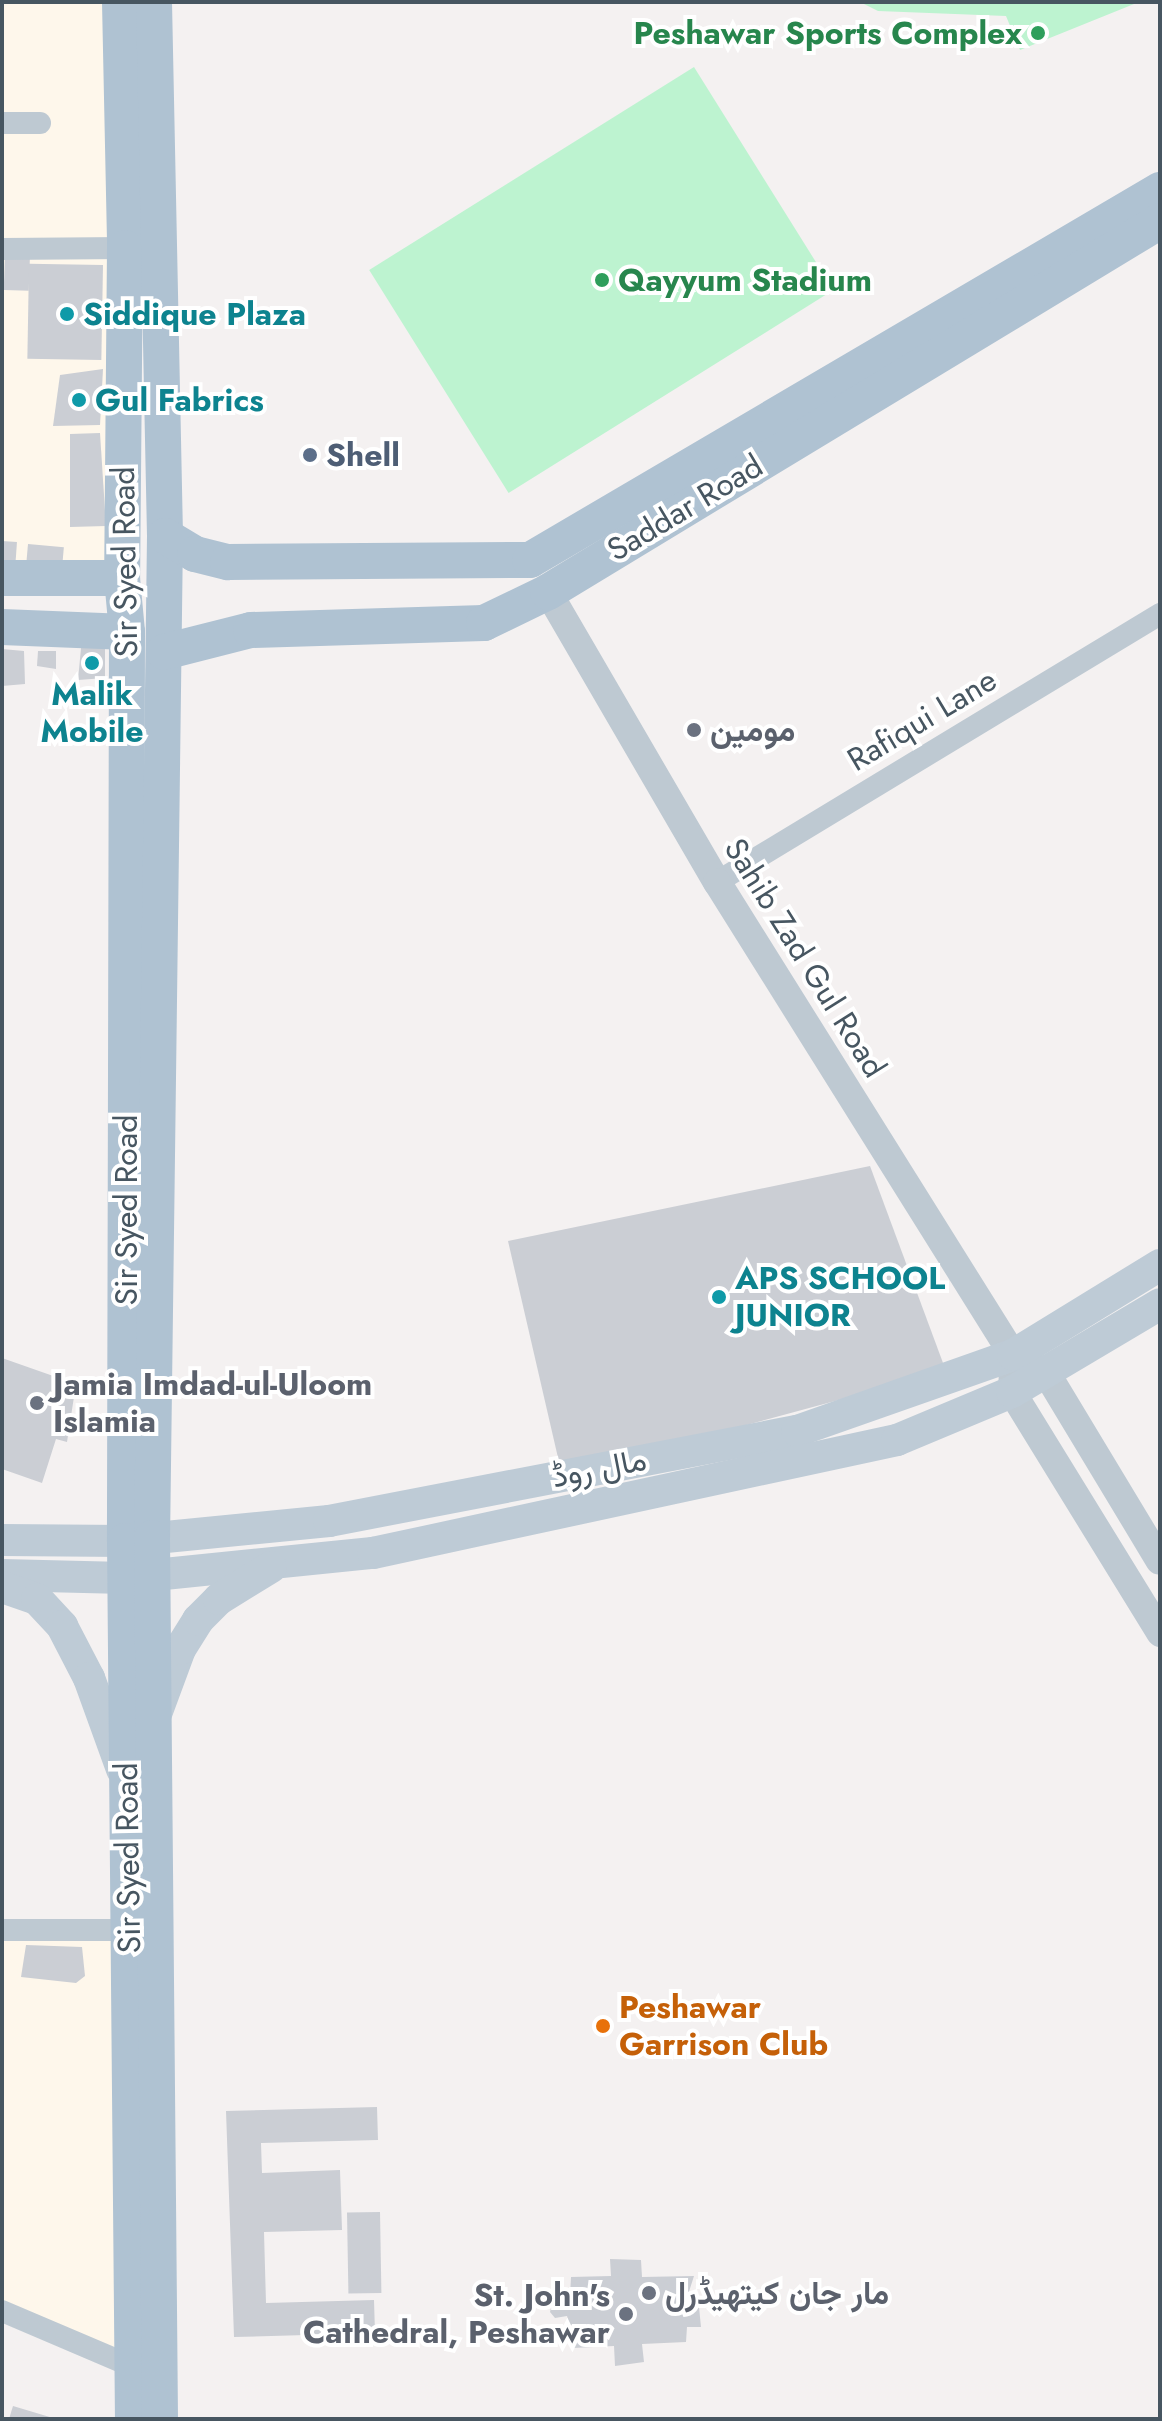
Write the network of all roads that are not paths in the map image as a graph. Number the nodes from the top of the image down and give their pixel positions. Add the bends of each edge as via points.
1 (120, 2) edge
2 (154, 2) edge
3 (2, 123) edge
4 (40, 123) dead end
5 (1160, 190) edge
6 (1160, 221) edge
7 (125, 248) junction
8 (2, 249) edge
9 (123, 450) junction
10 (163, 450) junction
11 (165, 536) junction
12 (2, 578) edge
13 (122, 578) junction
14 (548, 592) junction
15 (1160, 614) edge
16 (2, 627) edge
17 (127, 632) junction
18 (164, 652) junction
19 (717, 882) junction
20 (142, 1008) junction
21 (1160, 1265) edge
22 (1160, 1304) edge
23 (1013, 1355) junction
24 (1047, 1374) junction
25 (1012, 1392) junction
26 (2, 1540) edge
27 (138, 1540) junction
28 (1160, 1561) edge
29 (277, 1563) junction
30 (2, 1575) edge
31 (138, 1577) junction
32 (2, 1587) edge
33 (1160, 1633) edge
34 (154, 1722) junction
35 (127, 1783) junction
36 (2, 1930) edge
37 (128, 1930) junction
38 (2, 2311) edge
39 (133, 2367) junction
40 (133, 2419) edge
41 (160, 2419) edge

1 - 7 main road, Sir Syed Road
2 - 10 main road, Sir Syed Road
3 - 4 street
5 - 11 main road, Saddar Road via 530,560 228,562 195,554
6 - 14 main road, Saddar Road
7 - 8 street
7 - 9 main road, Sir Syed Road
9 - 10 main road
9 - 13 main road, Sir Syed Road
10 - 11 main road, Sir Syed Road
11 - 18 main road, Sir Syed Road
12 - 13 main road
13 - 17 main road, Sir Syed Road
14 - 18 main road, Saddar Road via 484,623 251,630
14 - 19 street, Sahib Zad Gul Road
15 - 19 street, Rafiqui Lane
16 - 17 main road
17 - 20 main road, Sir Syed Road
18 - 20 main road, Sir Syed Road
19 - 23 street, Sahib Zad Gul Road
20 - 27 main road, Sir Syed Road
21 - 23 main road, مال روڈ
22 - 24 main road, مال روڈ
23 - 24 street, Sahib Zad Gul Road
23 - 25 street
23 - 27 main road, مال روڈ via 797,1431 329,1521
24 - 25 main road, مال روڈ
24 - 28 street, Sahib Zad Gul Road
25 - 29 main road, مال روڈ via 897,1440 373,1553
25 - 33 street
26 - 27 main road, مال روڈ
27 - 31 main road, Sir Syed Road
29 - 31 main road, مال روڈ
29 - 34 main road via 219,1599 198,1620 180,1649
30 - 31 main road, مال روڈ
31 - 34 main road, Sir Syed Road
31 - 35 main road, Sir Syed Road
32 - 35 main road via 37,1599 62,1626 89,1678
34 - 41 main road, Sir Syed Road
35 - 37 main road, Sir Syed Road
36 - 37 street
37 - 39 main road, Sir Syed Road
38 - 39 street
39 - 40 main road, Sir Syed Road

